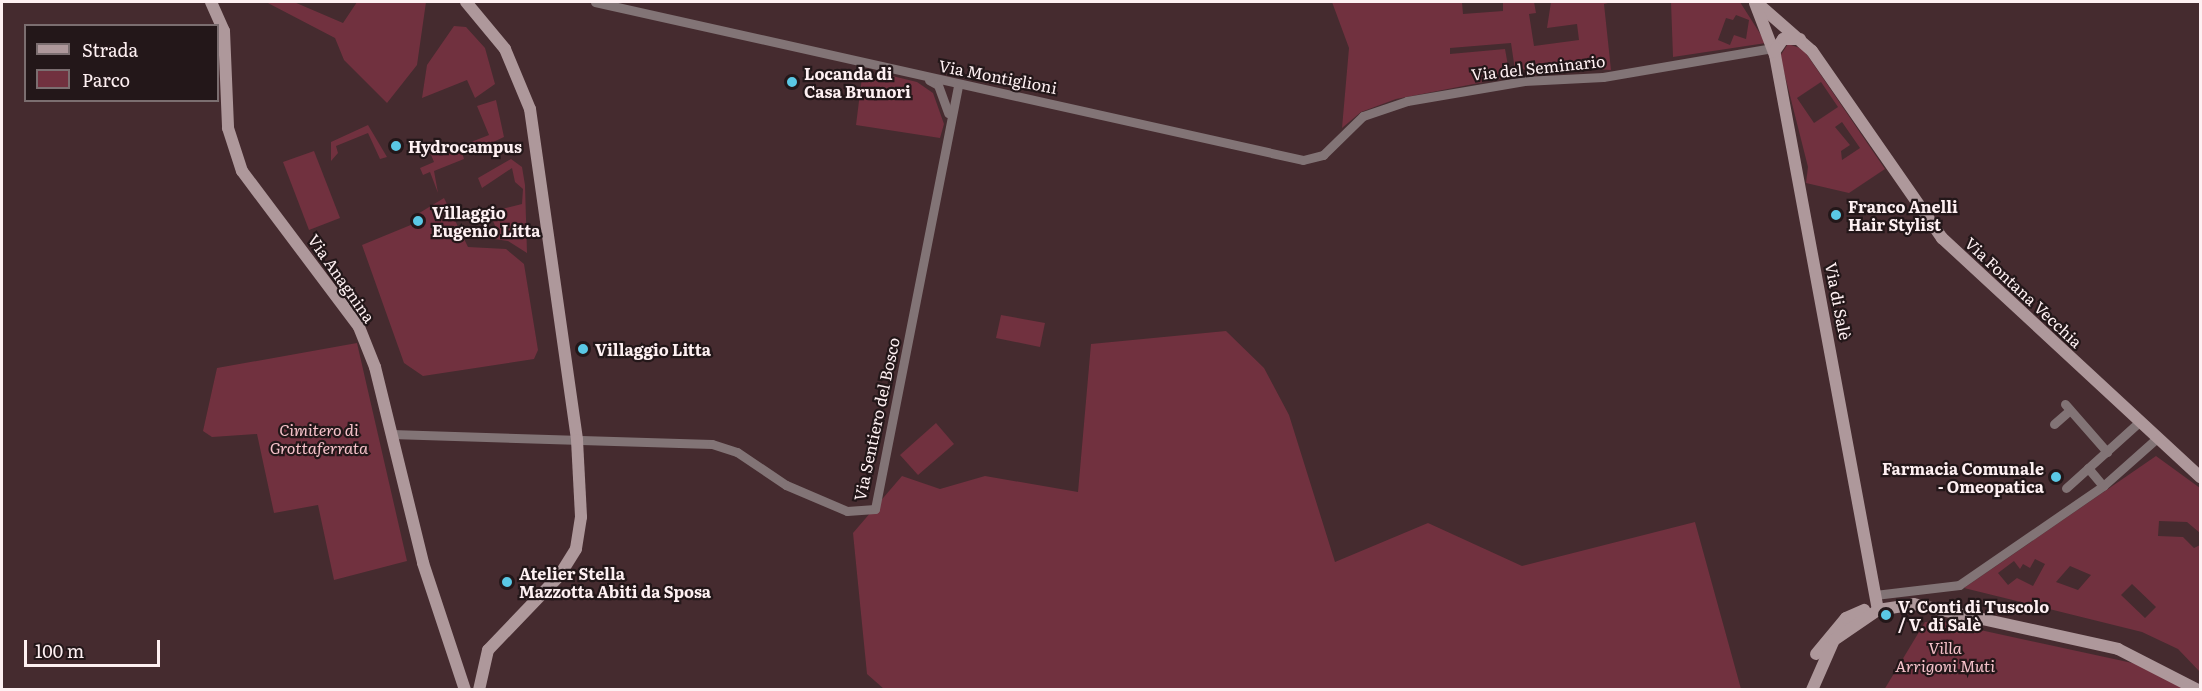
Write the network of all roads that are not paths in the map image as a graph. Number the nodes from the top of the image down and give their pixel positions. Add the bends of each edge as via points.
1 (211, 2) edge
2 (466, 2) edge
3 (595, 2) edge
4 (1755, 2) edge
5 (1800, 39) junction
6 (1773, 50) junction
7 (925, 76) junction
8 (958, 84) junction
9 (949, 127) junction
10 (1323, 155) joint
11 (2139, 422) junction
12 (2054, 424) dead end
13 (392, 434) junction
14 (2156, 439) junction
15 (577, 440) junction
16 (2107, 452) junction
17 (2088, 468) junction
18 (2200, 477) edge
19 (2103, 486) junction
20 (2066, 488) dead end
21 (1876, 603) junction
22 (456, 664) junction
23 (478, 683) edge
24 (465, 690) edge
25 (1805, 690) edge
26 (1812, 690) edge
27 (2198, 690) edge

1 - 13 main road, Via Anagnina via 224,31 228,128 242,171 359,327
2 - 15 main road via 505,49 530,109
3 - 7 street, Via Montiglioni
4 - 5 main road, Via Fontana Vecchia
4 - 6 main road, Via di Salè
5 - 6 main road via 1783,39
5 - 11 main road, Via Fontana Vecchia via 1939,235
6 - 10 street, Via del Seminario via 1603,77 1521,82 1407,101 1363,116
6 - 21 main road, Via di Salè
7 - 8 street, Via Montiglioni
7 - 9 street, Via Sentiero del Bosco via 938,85 948,103
8 - 9 street, Via Sentiero del Bosco
8 - 10 street, Via Montiglioni via 1282,156 1303,160
9 - 15 street, Via Sentiero del Bosco via 876,509 848,511 786,485 737,452 712,444
11 - 14 main road, Via Fontana Vecchia
11 - 16 street
12 - 16 street via 2067,407
13 - 15 street, Via Sentiero del Bosco
13 - 22 main road, Via Anagnina
14 - 18 main road, Via Fontana Vecchia
14 - 19 street
15 - 23 main road via 581,517 576,549 560,575 488,650
16 - 17 street
17 - 19 street
17 - 20 street
19 - 21 street via 1959,585
21 - 25 main road via 1846,618 1825,639
21 - 26 main road via 1834,640
21 - 27 main road via 1914,604 2118,649
22 - 23 main road
22 - 24 main road, Via Anagnina

